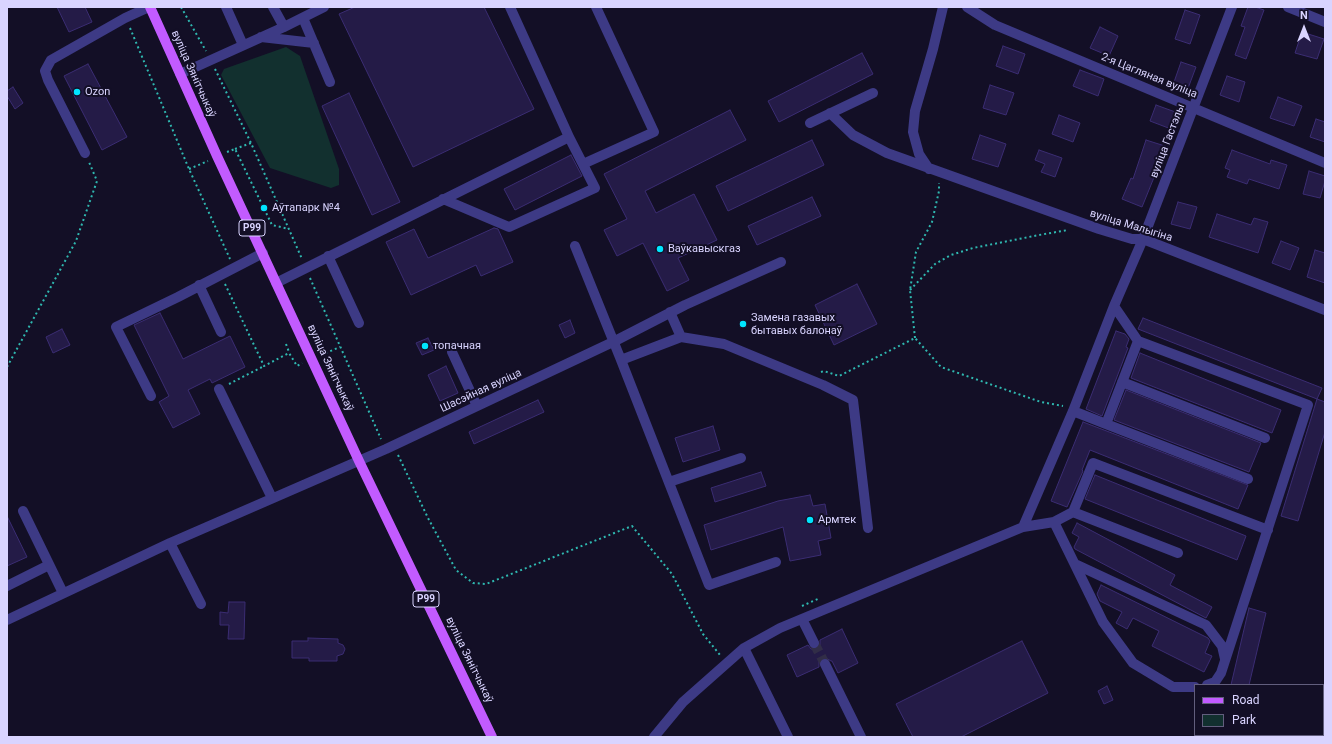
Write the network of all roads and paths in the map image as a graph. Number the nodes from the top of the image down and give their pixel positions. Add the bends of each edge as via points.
1 (149, 7) edge
2 (181, 7) edge
3 (226, 7) edge
4 (274, 7) edge
5 (324, 7) edge
6 (510, 7) edge
7 (596, 7) edge
8 (943, 7) edge
9 (967, 7) edge
10 (1232, 7) edge
11 (1288, 7) edge
12 (125, 18) junction
13 (303, 18) junction
14 (1325, 22) edge
15 (284, 27) junction
16 (261, 37) junction
17 (314, 43) junction
18 (243, 45) junction
19 (211, 60) junction
20 (180, 74) junction
21 (330, 82) dead end
22 (873, 92) dead end
23 (1194, 108) junction
24 (830, 113) junction
25 (810, 123) dead end
26 (569, 136) junction
27 (251, 143) junction
28 (235, 149) dead end
29 (85, 153) joint
30 (1325, 163) edge
31 (583, 164) junction
32 (929, 169) junction
33 (940, 173) junction
34 (443, 199) junction
35 (1070, 230) dead end
36 (1143, 239) junction
37 (575, 246) dead end
38 (263, 253) junction
39 (328, 256) junction
40 (781, 262) dead end
41 (306, 267) junction
42 (234, 268) junction
43 (221, 274) junction
44 (276, 283) junction
45 (200, 286) junction
46 (910, 290) junction
47 (1114, 306) junction
48 (1325, 310) edge
49 (670, 312) junction
50 (359, 323) dead end
51 (221, 332) dead end
52 (681, 337) junction
53 (915, 338) junction
54 (1138, 341) junction
55 (613, 342) junction
56 (286, 344) dead end
57 (340, 347) junction
58 (452, 352) dead end
59 (289, 353) junction
60 (312, 359) junction
61 (621, 360) junction
62 (264, 366) junction
63 (7, 367) edge
64 (810, 379) junction
65 (1122, 382) junction
66 (220, 388) joint
67 (151, 396) dead end
68 (478, 406) junction
69 (1069, 409) junction
70 (1106, 424) junction
71 (1265, 438) dead end
72 (390, 447) junction
73 (741, 458) dead end
74 (359, 461) junction
75 (1248, 479) dead end
76 (669, 482) junction
77 (272, 498) junction
78 (23, 511) dead end
79 (1073, 512) junction
80 (1054, 522) junction
81 (1024, 527) junction
82 (868, 528) dead end
83 (1268, 530) junction
84 (170, 542) junction
85 (1178, 553) dead end
86 (776, 562) dead end
87 (1075, 564) junction
88 (49, 565) junction
89 (7, 586) edge
90 (63, 593) junction
91 (821, 598) dead end
92 (201, 604) dead end
93 (800, 607) dead end
94 (802, 619) junction
95 (7, 620) edge
96 (814, 643) tunnel mouth
97 (744, 648) junction
98 (725, 651) dead end
99 (1226, 660) junction
100 (825, 664) tunnel mouth
101 (1210, 684) edge
102 (1194, 687) edge
103 (492, 737) edge
104 (654, 737) edge
105 (788, 737) edge
106 (861, 737) edge

1 - 12 street
1 - 20 main road, вуліца Зянітчыкаў / Р99
2 - 19 path
3 - 18 street
4 - 15 street
5 - 13 street
6 - 26 street
7 - 31 street via 654,132
8 - 32 street via 915,111 913,132 919,154
9 - 23 street, 2-я Цагляная вуліца via 995,25
10 - 23 street, вуліца Гастэлы
11 - 14 street
12 - 29 street via 51,60 45,71
12 - 42 path
13 - 15 street
13 - 17 street
15 - 16 street
16 - 17 street
16 - 18 street
17 - 21 street
18 - 19 street
19 - 20 street
19 - 27 path
20 - 38 main road, вуліца Зянітчыкаў / Р99
22 - 24 street
23 - 30 street, 2-я Цагляная вуліца
23 - 36 street, вуліца Гастэлы
24 - 25 street
24 - 32 street, вуліца Малыгіна via 853,135 887,153
26 - 31 street
26 - 34 street
27 - 28 path
27 - 41 path
29 - 63 path via 97,181 86,215 76,241
31 - 34 street via 595,188 509,227
32 - 33 street, вуліца Малыгіна
33 - 36 street, вуліца Малыгіна via 1099,229 1132,239
33 - 46 path via 932,222 916,252
34 - 39 street
35 - 46 path via 1039,234 950,255 934,264
36 - 47 street, вуліца Гастэлы
36 - 48 street, вуліца Малыгіна
37 - 55 street
38 - 42 street
38 - 44 main road, вуліца Зянітчыкаў / Р99
39 - 41 street
39 - 50 street
40 - 49 street, Шасэйная вуліца
41 - 44 street
41 - 57 path
42 - 43 street
43 - 45 street
43 - 62 path
44 - 60 main road, вуліца Зянітчыкаў / Р99
45 - 51 street
45 - 67 street via 116,327
46 - 53 path
47 - 54 street
47 - 69 street, вуліца Гастэлы
49 - 52 street
49 - 55 street, Шасэйная вуліца
52 - 61 street
52 - 64 street via 724,344
53 - 64 path via 839,376 824,371 818,372
53 - 69 path via 941,367 1041,402
54 - 65 street
54 - 83 street via 1308,405
55 - 61 street
55 - 68 street, Шасэйная вуліца
56 - 59 path
57 - 60 path
57 - 72 path
58 - 68 street
59 - 60 path via 297,366
59 - 62 path
60 - 74 main road, вуліца Зянітчыкаў / Р99
61 - 76 street
62 - 66 path
64 - 82 street via 853,400
65 - 70 street
65 - 71 street
66 - 77 street
68 - 72 street, Шасэйная вуліца
69 - 70 street
69 - 81 street, вуліца Гастэлы
70 - 75 street
72 - 74 street, Шасэйная вуліца
72 - 98 path via 456,570 473,583 486,584 632,526 672,574 702,634 720,655
73 - 76 street
74 - 77 street, Шасэйная вуліца
74 - 103 main road, вуліца Зянітчыкаў / Р99
76 - 86 street via 709,585
77 - 84 street, Шасэйная вуліца
78 - 88 street
79 - 80 street
79 - 83 street via 1093,463
79 - 85 street
80 - 81 street
80 - 87 street
81 - 94 street
83 - 99 street
84 - 90 street, Шасэйная вуліца
84 - 92 street
87 - 99 street via 1206,625 1222,646
87 - 102 street via 1103,622 1133,663 1173,687
88 - 89 street
88 - 90 street
90 - 95 street, Шасэйная вуліца
91 - 93 path
94 - 96 street
94 - 97 street
97 - 104 street via 683,702
97 - 105 street
99 - 101 street via 1215,682
100 - 106 street

